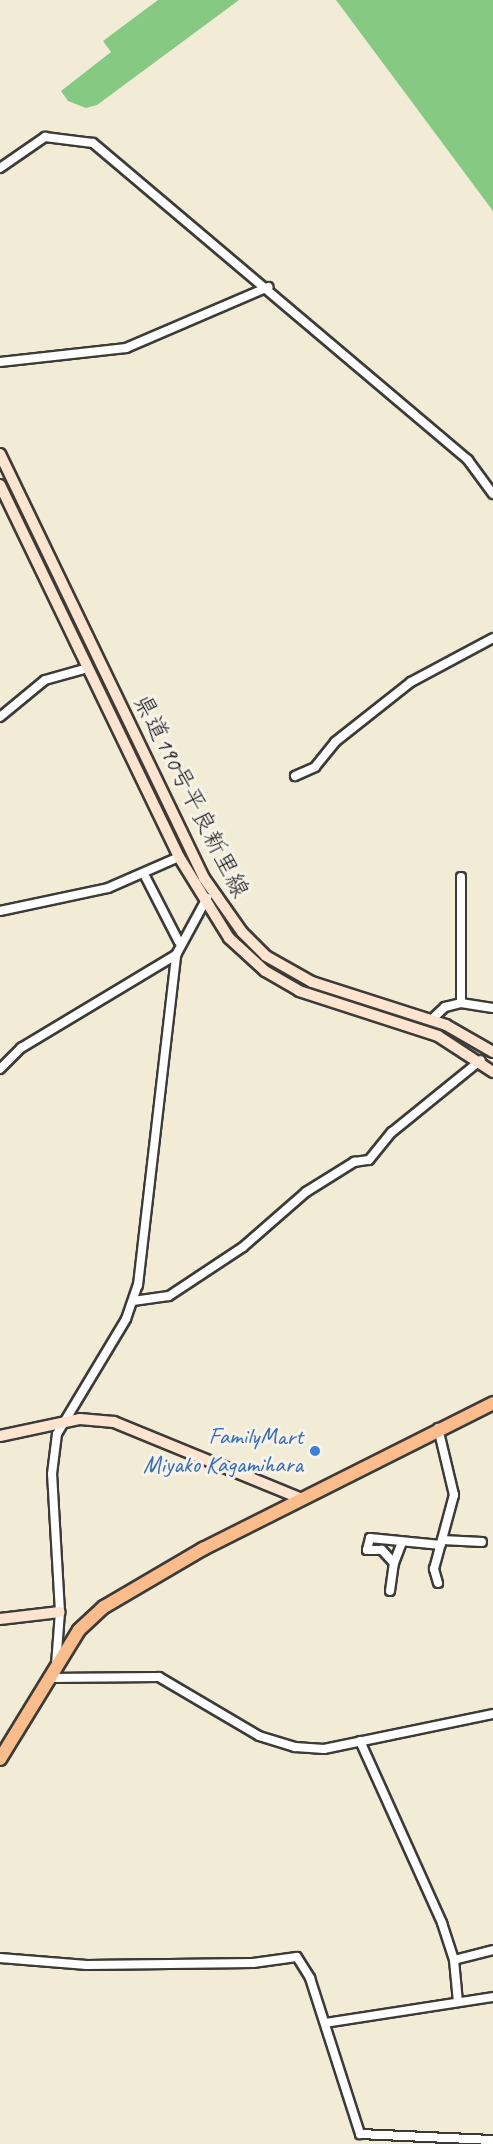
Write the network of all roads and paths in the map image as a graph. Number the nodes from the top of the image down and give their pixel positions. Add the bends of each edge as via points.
1 (0, 168) edge
2 (268, 287) junction
3 (0, 362) edge
4 (0, 454) edge
5 (0, 485) edge
6 (493, 494) edge
7 (493, 638) edge
8 (88, 668) junction
9 (0, 717) edge
10 (295, 777) dead end
11 (179, 857) junction
12 (144, 874) junction
13 (461, 877) dead end
14 (211, 892) junction
15 (204, 902) junction
16 (0, 911) edge
17 (180, 942) junction
18 (176, 955) junction
19 (461, 1003) junction
20 (493, 1008) edge
21 (431, 1020) junction
22 (493, 1052) edge
23 (481, 1060) junction
24 (0, 1069) edge
25 (493, 1072) edge
26 (133, 1300) junction
27 (493, 1403) edge
28 (61, 1422) junction
29 (438, 1428) junction
30 (0, 1436) edge
31 (302, 1499) junction
32 (402, 1542) junction
33 (482, 1542) dead end
34 (441, 1543) junction
35 (394, 1563) junction
36 (438, 1583) dead end
37 (390, 1591) dead end
38 (60, 1612) junction
39 (0, 1619) edge
40 (55, 1667) junction
41 (48, 1678) junction
42 (493, 1714) edge
43 (360, 1741) junction
44 (0, 1759) edge
45 (493, 1950) edge
46 (0, 1958) edge
47 (454, 1960) junction
48 (493, 1997) edge
49 (458, 2002) junction
50 (326, 2023) junction
51 (493, 2140) edge

1 - 2 street via 45,137 93,142
2 - 3 street via 126,348
2 - 6 street via 468,460
4 - 14 main road, 県道190号平良新里線
5 - 8 main road, 県道190号平良新里線
7 - 10 street via 411,682 335,742 315,767
8 - 9 street via 45,680
8 - 11 main road, 県道190号平良新里線
11 - 12 street
11 - 15 main road, 県道190号平良新里線
12 - 16 street
12 - 17 street
13 - 19 street
14 - 15 street
14 - 21 main road, 県道190号平良新里線 via 242,932 289,970 331,990
15 - 17 street
15 - 23 main road, 県道190号平良新里線 via 251,960 299,991 438,1036
17 - 18 street
18 - 24 street via 21,1048
18 - 26 street via 143,1264
19 - 20 street
19 - 21 street via 445,1007
21 - 22 main road, 県道190号平良新里線
23 - 25 main road, 県道190号平良新里線
23 - 26 street via 392,1132 369,1160 354,1162 306,1192 243,1247 169,1296
26 - 28 street
27 - 29 main road
28 - 30 main road
28 - 31 main road via 114,1422
28 - 38 street via 52,1474
29 - 31 main road
29 - 34 street via 454,1495
31 - 40 main road via 104,1608 79,1630
32 - 34 street
32 - 35 street
32 - 35 street via 370,1538 366,1544 367,1550 382,1550
33 - 34 street
34 - 36 street via 434,1569
35 - 37 street
38 - 39 main road
38 - 40 street
40 - 41 main road
41 - 43 street via 159,1677 260,1736 324,1749
41 - 44 main road
42 - 43 street
43 - 47 street via 369,1768 392,1804
45 - 47 street
46 - 50 street via 87,1965 297,1957
47 - 49 street
48 - 49 street
49 - 50 street
50 - 51 street via 360,2134

